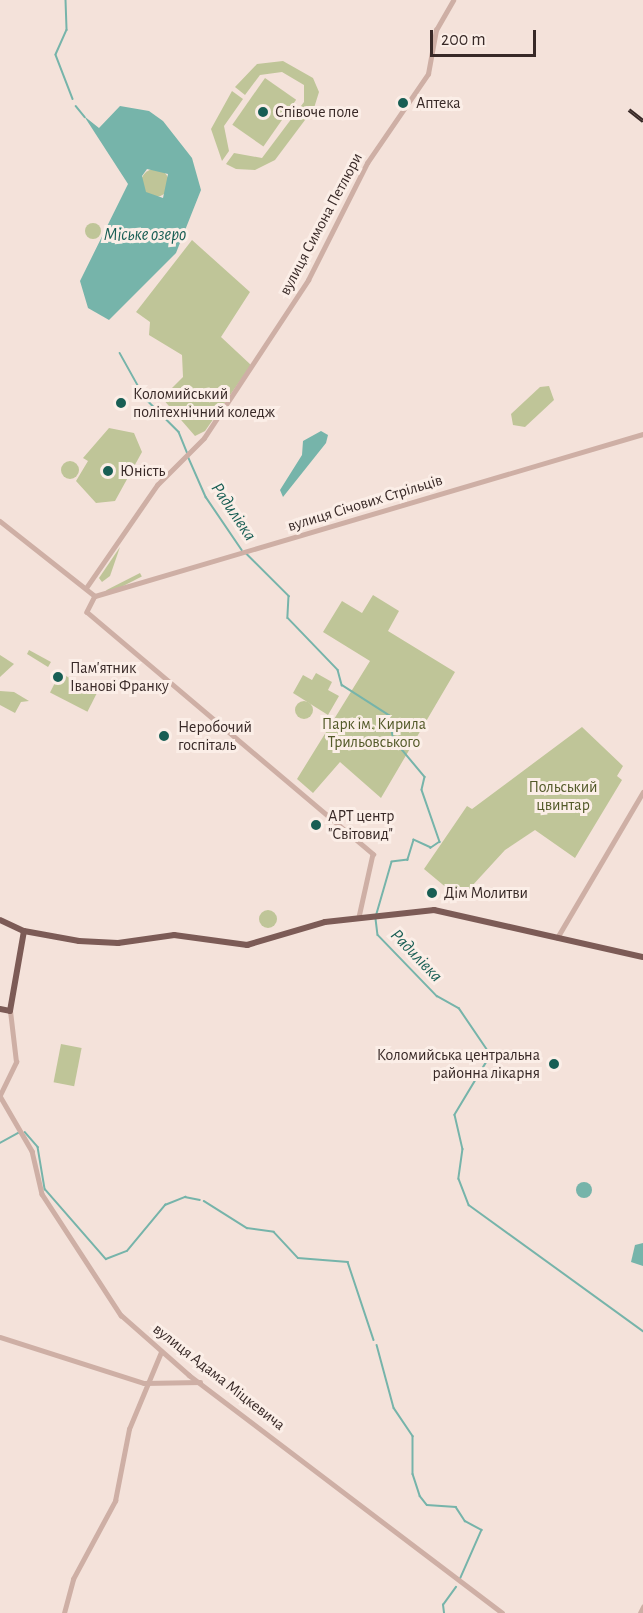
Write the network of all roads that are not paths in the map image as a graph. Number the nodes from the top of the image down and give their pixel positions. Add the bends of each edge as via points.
1 (453, 0) edge
2 (643, 434) edge
3 (0, 521) edge
4 (86, 588) junction
5 (95, 596) junction
6 (643, 792) edge
7 (359, 917) junction
8 (0, 920) edge
9 (24, 931) junction
10 (557, 938) junction
11 (643, 957) edge
12 (0, 1009) edge
13 (10, 1011) junction
14 (0, 1096) edge
15 (0, 1337) edge
16 (161, 1352) junction
17 (201, 1382) junction
18 (147, 1384) junction
19 (643, 1607) edge
20 (64, 1613) edge
21 (502, 1613) edge
22 (640, 1613) edge

1 - 4 street, вулиця Симона Петлюри via 436,30 426,79 367,163 308,280 193,450 157,485
2 - 5 street, вулиця Січових Стрільців
3 - 4 street
4 - 5 street
5 - 7 street via 87,612 373,854
6 - 10 street
7 - 9 main road via 247,945 174,935 100,944
7 - 10 main road via 434,910
8 - 9 main road
9 - 13 main road, вулиця Адама Міцкевича
10 - 11 main road
12 - 13 main road
13 - 14 street, вулиця Адама Міцкевича via 16,1062
14 - 16 street, вулиця Адама Міцкевича via 32,1151 44,1198 115,1309
15 - 18 street
16 - 17 street, вулиця Адама Міцкевича
16 - 18 street
17 - 18 street
17 - 21 street, вулиця Адама Міцкевича
18 - 20 street via 129,1429 115,1502 73,1579
19 - 22 street

